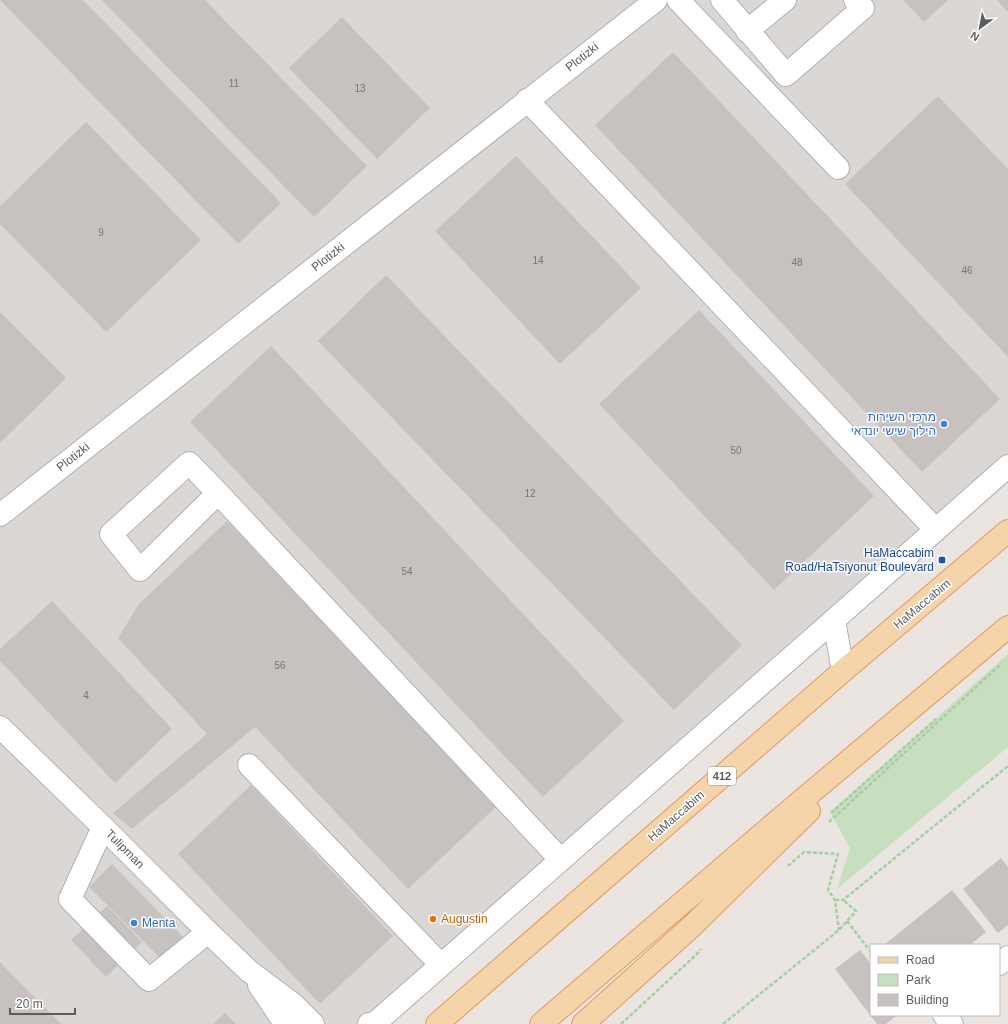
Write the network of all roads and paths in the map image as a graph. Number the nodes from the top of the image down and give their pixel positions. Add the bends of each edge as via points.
1 (656, 0) edge
2 (678, 0) edge
3 (722, 0) edge
4 (784, 0) edge
5 (855, 0) edge
6 (747, 31) junction
7 (527, 100) junction
8 (838, 168) dead end
9 (1008, 466) edge
10 (218, 493) junction
11 (0, 515) edge
12 (936, 530) junction
13 (1008, 531) edge
14 (834, 620) junction
15 (1008, 627) edge
16 (1002, 663) dead end
17 (843, 671) junction
18 (939, 685) junction
19 (0, 727) edge
20 (249, 765) dead end
21 (1008, 766) edge
22 (103, 827) junction
23 (824, 827) dead end
24 (561, 860) junction
25 (786, 867) dead end
26 (835, 900) junction
27 (843, 900) junction
28 (847, 920) junction
29 (839, 930) junction
30 (208, 932) junction
31 (870, 951) edge
32 (1008, 956) edge
33 (1000, 963) edge
34 (440, 965) junction
35 (290, 1014) edge
36 (945, 1016) edge
37 (313, 1024) edge
38 (330, 1024) edge
39 (369, 1024) edge
40 (437, 1024) edge
41 (541, 1024) edge
42 (583, 1024) edge
43 (724, 1024) edge
44 (952, 1024) edge

1 - 7 street, Plotizki
2 - 8 street
3 - 6 street
4 - 6 street
5 - 6 street via 863,8 786,75
7 - 11 street, Plotizki
7 - 12 street
9 - 12 street
10 - 10 street via 190,463 111,534 140,570
10 - 24 street
12 - 14 street
13 - 17 main road, HaMaccabim / 412
14 - 17 street
14 - 24 street
15 - 18 main road
16 - 23 path
17 - 40 main road, HaMaccabim / 412
18 - 41 main road
18 - 42 main road via 691,927
19 - 22 street, Tulipman
20 - 34 street
21 - 27 path
22 - 30 street, Tulipman
22 - 30 street via 70,899 149,980
24 - 34 street
25 - 26 path via 804,852 838,854 828,890
26 - 27 path
26 - 29 path
27 - 28 path via 856,911
28 - 29 path
28 - 31 path
29 - 43 path
30 - 35 street, Tulipman
32 - 33 street
34 - 39 street via 374,1024
35 - 37 street, Tulipman
35 - 38 street
36 - 44 street

